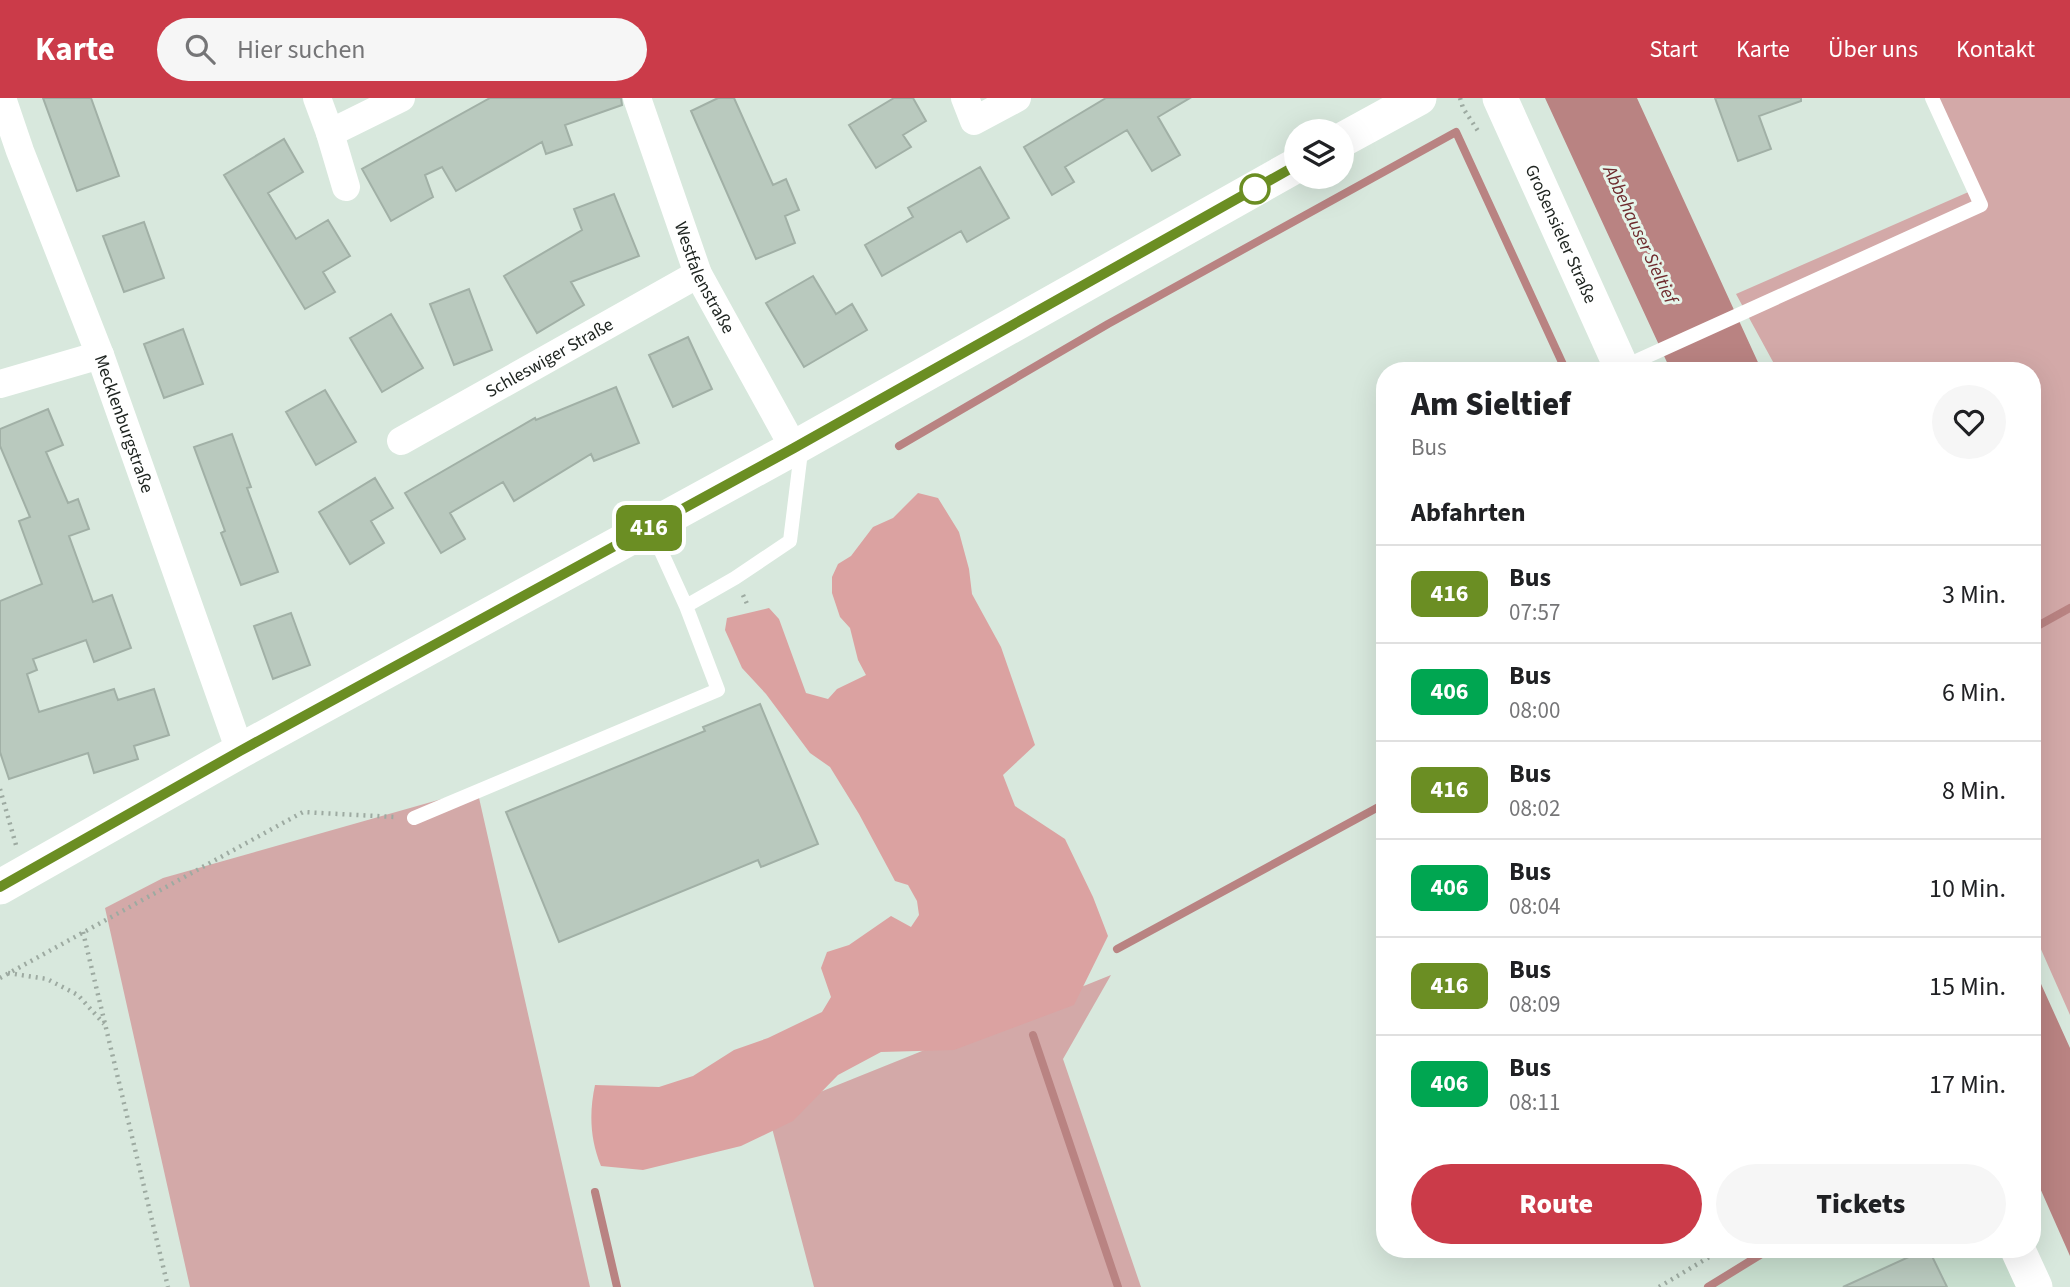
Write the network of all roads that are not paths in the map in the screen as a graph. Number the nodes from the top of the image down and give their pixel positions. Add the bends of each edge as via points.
1 (2, 98) edge
2 (317, 98) edge
3 (401, 98) edge
4 (637, 98) edge
5 (965, 98) edge
6 (1017, 98) edge
7 (1419, 98) edge
8 (1500, 98) edge
9 (1932, 98) edge
10 (330, 133) junction
11 (1354, 133) edge
12 (1284, 172) edge
13 (346, 187) dead end
14 (698, 274) junction
15 (100, 355) junction
16 (1619, 362) edge
17 (1638, 362) edge
18 (0, 384) edge
19 (401, 441) dead end
20 (794, 448) junction
21 (650, 527) junction
22 (685, 606) junction
23 (240, 751) junction
24 (414, 818) road end
25 (12, 881) edge
26 (2022, 1258) edge
27 (2035, 1287) edge

1 - 15 street, Mecklenburgstraße
2 - 10 street
3 - 10 street
4 - 14 street, Westfalenstraße
5 - 6 street via 974,121
7 - 11 street
8 - 16 street, Großensieler Straße
9 - 17 lane via 1981,205
10 - 13 street
12 - 20 street
14 - 19 street, Schleswiger Straße
14 - 20 street, Westfalenstraße
15 - 18 street
15 - 23 street, Mecklenburgstraße
20 - 21 street
20 - 22 lane via 800,460 790,541
21 - 22 lane
21 - 23 street
22 - 24 lane via 718,690
23 - 25 street
26 - 27 street

